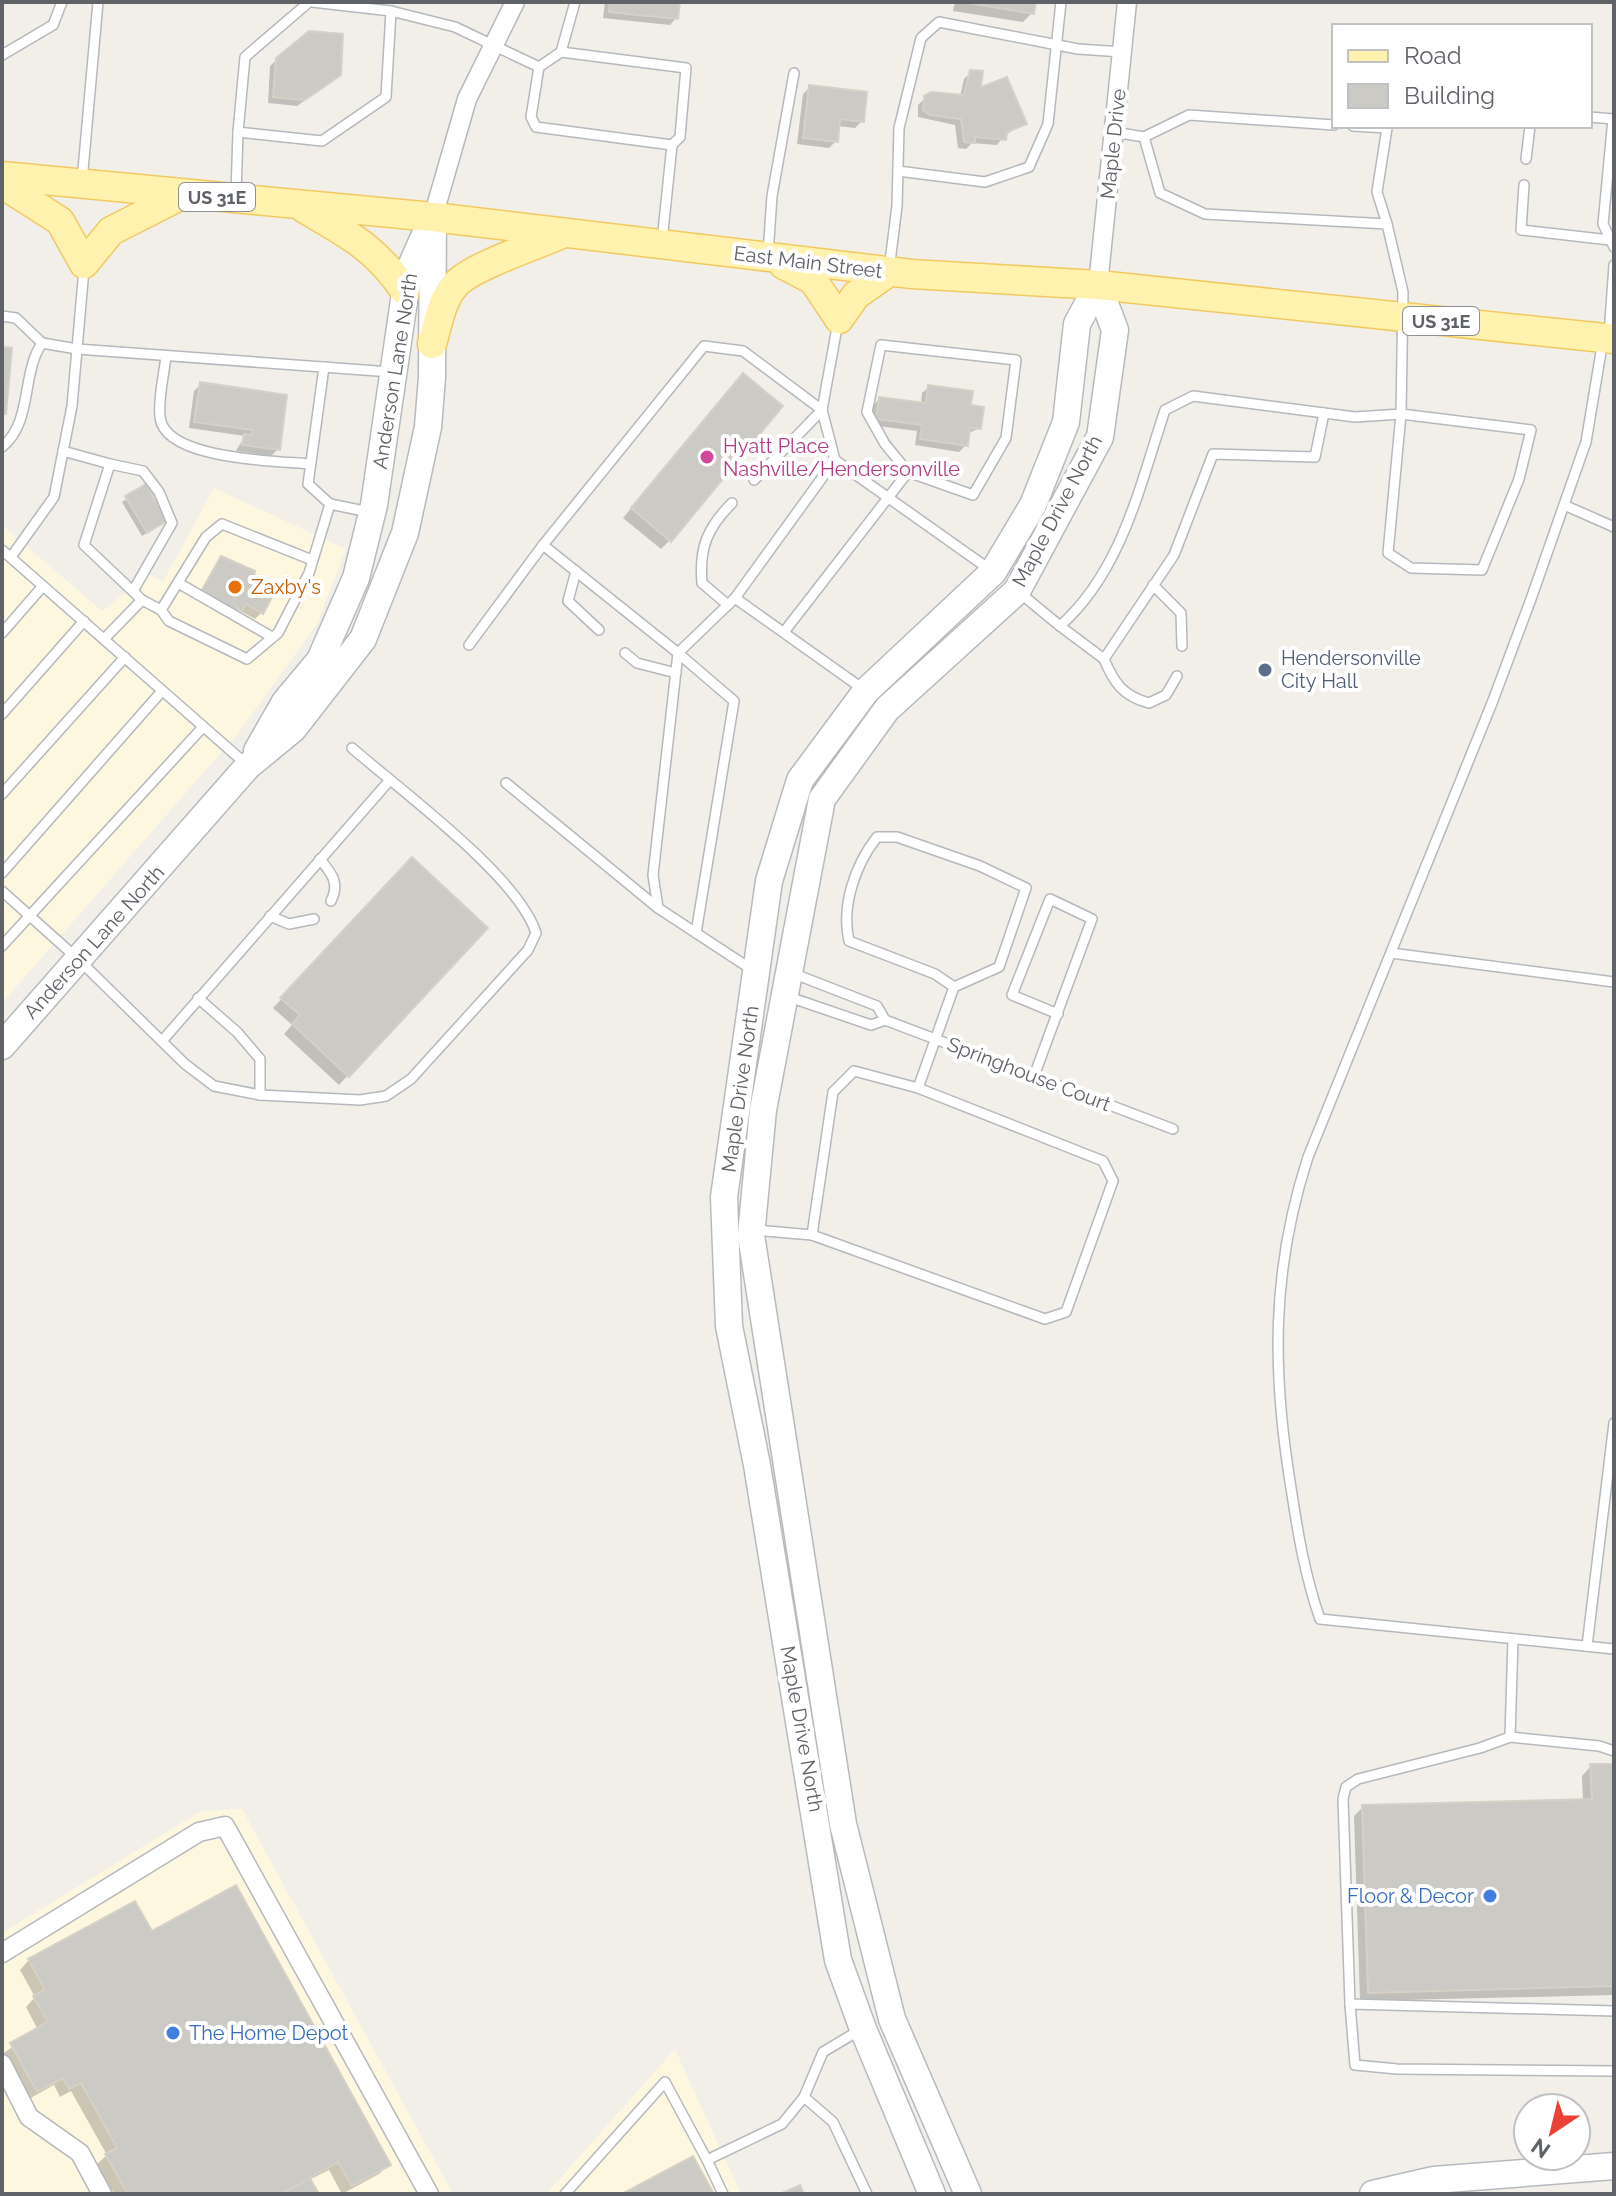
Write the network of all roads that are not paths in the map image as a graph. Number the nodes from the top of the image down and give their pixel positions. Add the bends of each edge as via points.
1 (62, 2) edge
2 (98, 2) edge
3 (311, 2) edge
4 (515, 2) edge
5 (575, 2) edge
6 (1061, 2) edge
7 (1127, 2) edge
8 (391, 11) junction
9 (1056, 44) junction
10 (492, 47) junction
11 (561, 52) junction
12 (1122, 52) junction
13 (2, 55) edge
14 (539, 67) junction
15 (794, 73) dead end
16 (1592, 117) edge
17 (1332, 125) edge
18 (1387, 128) edge
19 (1530, 128) edge
20 (238, 132) junction
21 (1114, 132) junction
22 (1144, 137) junction
23 (672, 145) junction
24 (1526, 159) dead end
25 (898, 171) junction
26 (2, 176) edge
27 (2, 184) edge
28 (82, 184) junction
29 (1524, 185) dead end
30 (184, 194) junction
31 (236, 199) junction
32 (1610, 203) edge
33 (297, 204) junction
34 (433, 217) junction
35 (1387, 224) junction
36 (564, 233) junction
37 (1612, 244) edge
38 (662, 245) junction
39 (768, 257) junction
40 (84, 264) junction
41 (1614, 265) edge
42 (889, 272) junction
43 (1098, 285) junction
44 (405, 291) junction
45 (2, 316) edge
46 (1405, 317) junction
47 (839, 319) junction
48 (1609, 339) edge
49 (42, 343) junction
50 (432, 344) junction
51 (77, 349) junction
52 (166, 356) junction
53 (324, 367) junction
54 (391, 372) junction
55 (822, 410) junction
56 (1324, 413) junction
57 (1401, 414) junction
58 (2, 447) edge
59 (63, 451) junction
60 (835, 460) junction
61 (110, 464) junction
62 (310, 464) junction
63 (908, 472) junction
64 (754, 480) dead end
65 (886, 496) junction
66 (732, 503) dead end
67 (330, 504) junction
68 (1564, 505) junction
69 (372, 512) junction
70 (1614, 527) edge
71 (543, 545) junction
72 (5, 553) edge
73 (312, 560) junction
74 (576, 571) junction
75 (993, 572) junction
76 (180, 584) junction
77 (1153, 585) junction
78 (43, 586) junction
79 (133, 591) junction
80 (1017, 591) junction
81 (142, 600) junction
82 (731, 601) junction
83 (161, 610) junction
84 (84, 621) junction
85 (1060, 626) junction
86 (599, 630) dead end
87 (784, 632) junction
88 (2, 633) edge
89 (272, 637) junction
90 (104, 639) junction
91 (469, 645) dead end
92 (1182, 646) dead end
93 (625, 653) dead end
94 (678, 653) junction
95 (125, 657) junction
96 (1104, 659) junction
97 (676, 673) junction
98 (1177, 676) dead end
99 (162, 691) junction
100 (866, 691) junction
101 (887, 709) junction
102 (2, 714) edge
103 (203, 727) junction
104 (352, 748) dead end
105 (248, 766) junction
106 (389, 781) junction
107 (506, 783) dead end
108 (2, 794) edge
109 (320, 859) junction
110 (2, 873) edge
111 (2, 891) edge
112 (331, 901) dead end
113 (658, 908) junction
114 (30, 916) junction
115 (270, 916) junction
116 (314, 919) dead end
117 (696, 933) junction
118 (2, 946) edge
119 (1391, 953) junction
120 (79, 960) junction
121 (756, 973) junction
122 (1614, 982) edge
123 (785, 983) junction
124 (954, 987) junction
125 (198, 998) junction
126 (1058, 1014) junction
127 (885, 1020) junction
128 (936, 1039) junction
129 (162, 1041) junction
130 (2, 1046) edge
131 (1034, 1076) junction
132 (918, 1088) junction
133 (260, 1095) junction
134 (1173, 1129) dead end
135 (752, 1232) junction
136 (724, 1233) junction
137 (812, 1235) junction
138 (1614, 1423) edge
139 (784, 1459) junction
140 (757, 1465) junction
141 (1513, 1639) junction
142 (1587, 1646) junction
143 (1614, 1649) edge
144 (1510, 1737) junction
145 (1614, 1751) edge
146 (831, 1825) junction
147 (2, 1953) edge
148 (1350, 2004) junction
149 (1614, 2011) edge
150 (892, 2019) junction
151 (863, 2029) junction
152 (2, 2064) edge
153 (1614, 2071) edge
154 (804, 2097) junction
155 (707, 2160) junction
156 (1614, 2166) edge
157 (102, 2194) edge
158 (429, 2194) edge
159 (565, 2194) edge
160 (723, 2194) edge
161 (867, 2194) edge
162 (932, 2194) edge
163 (968, 2194) edge
164 (1373, 2194) edge

1 - 13 lane via 53,25
2 - 28 lane
3 - 8 lane
3 - 20 lane via 245,57
4 - 10 street
5 - 11 lane
6 - 9 lane
7 - 12 street, Maple Drive
8 - 10 lane via 455,27
8 - 20 lane via 386,97 322,141
9 - 12 lane
9 - 25 lane via 1048,124 1029,167 985,182
9 - 25 lane via 939,22 921,38 899,128
10 - 14 lane
10 - 34 street via 467,99
11 - 14 lane
11 - 23 lane via 686,68 680,137
12 - 21 street, Maple Drive
14 - 23 lane via 531,117 536,127
15 - 39 lane via 772,196
16 - 32 lane via 1613,119
17 - 22 lane via 1189,115
18 - 35 lane via 1377,192
19 - 24 lane
20 - 31 lane
21 - 22 lane
21 - 43 street, Maple Drive
22 - 35 lane via 1160,193 1205,214
23 - 38 lane
25 - 42 lane
26 - 28 main road, East Main Street / US 31E
27 - 40 main road via 60,221
28 - 30 main road, East Main Street / US 31E
29 - 37 lane via 1521,230
30 - 31 main road, East Main Street / US 31E
30 - 40 main road via 111,231
31 - 33 main road, East Main Street / US 31E
32 - 37 lane via 1603,224
33 - 34 main road, East Main Street / US 31E
33 - 44 main road via 365,243
34 - 36 main road, East Main Street / US 31E
34 - 44 street, Anderson Lane North
34 - 50 street, Anderson Lane North
35 - 46 lane
36 - 38 main road, East Main Street / US 31E
36 - 50 main road via 455,285
38 - 39 main road, East Main Street / US 31E
39 - 42 main road, East Main Street / US 31E
39 - 47 main road via 813,280
40 - 51 lane
41 - 48 lane
42 - 43 main road, East Main Street / US 31E
42 - 47 main road via 856,295
43 - 46 main road, East Main Street / US 31E
43 - 75 street, Maple Drive North via 1077,324 1066,422 1033,505
43 - 80 street, Maple Drive North via 1115,330 1100,437
44 - 54 street, Anderson Lane North
45 - 49 lane via 16,318
46 - 48 main road, East Main Street / US 31E
46 - 57 lane
47 - 55 lane
48 - 68 lane via 1586,442
49 - 51 lane
49 - 58 lane via 30,360 15,433
50 - 105 street, Anderson Lane North via 428,427 405,533 363,639 293,729
51 - 52 lane
51 - 59 lane
52 - 53 lane
52 - 62 lane via 160,418 165,431 178,441 204,453
53 - 54 lane
53 - 62 lane
54 - 69 street, Anderson Lane North
55 - 60 lane
55 - 64 lane
55 - 71 lane via 743,351 704,346
56 - 57 lane
56 - 77 lane via 1315,457 1213,454 1174,555
56 - 85 lane via 1193,396 1165,410 1121,542 1078,611
57 - 57 lane via 1388,553 1411,568 1482,570 1519,479 1531,430
59 - 61 lane
59 - 72 lane via 54,497
60 - 65 lane
60 - 82 lane
61 - 79 lane via 84,545
61 - 79 lane via 143,471 172,523
62 - 67 lane via 308,484
63 - 63 lane via 973,495 1006,438 1016,360 881,345 867,412
63 - 65 lane
65 - 75 lane
65 - 87 lane
66 - 82 lane via 718,517 700,554 702,583
67 - 69 lane
67 - 73 lane
68 - 70 lane
68 - 119 lane via 1492,703
69 - 105 street, Anderson Lane North via 356,578 320,660 285,702
71 - 74 lane
71 - 91 lane
72 - 78 lane
73 - 76 lane via 222,524 206,537
73 - 89 lane
74 - 86 lane via 568,601
74 - 94 lane
75 - 80 street
75 - 100 street, Maple Drive North
76 - 83 lane
76 - 89 lane
77 - 92 lane via 1181,613
77 - 96 lane
78 - 84 lane
78 - 88 lane
79 - 81 lane
80 - 85 lane
80 - 101 street, Maple Drive North
81 - 83 lane
81 - 90 lane
82 - 87 lane
82 - 94 lane
83 - 89 lane via 169,621 247,659
84 - 90 lane
84 - 102 lane
85 - 96 lane
87 - 100 lane
90 - 95 lane
93 - 97 lane via 637,663
94 - 97 lane
94 - 117 lane via 734,701
95 - 99 lane
95 - 108 lane
96 - 98 lane via 1114,684 1132,699 1149,703 1166,695
97 - 113 lane via 653,875
99 - 103 lane
99 - 110 lane
100 - 101 street
100 - 121 street, Maple Drive North via 800,780 769,881
101 - 123 street, Maple Drive North via 822,799
103 - 105 lane
103 - 114 lane
104 - 106 lane
105 - 120 street, Anderson Lane North
106 - 109 lane
106 - 133 lane via 492,870 530,912 536,933 528,950 422,1068 386,1096 360,1100
107 - 113 lane
109 - 112 lane via 334,876
109 - 115 lane
111 - 114 lane
113 - 117 lane
114 - 118 lane
114 - 120 lane
115 - 116 lane via 289,924
115 - 125 lane
117 - 121 lane
119 - 122 lane
119 - 141 lane via 1308,1157 1292,1205 1282,1268 1275,1333 1279,1414 1304,1574 1320,1619
120 - 129 lane
120 - 130 street, Anderson Lane North
121 - 123 street
121 - 136 street, Maple Drive North via 724,1197
123 - 127 lane via 871,1025
123 - 127 lane via 877,1006
123 - 135 street, Maple Drive North via 763,1110
124 - 124 lane via 999,967 1026,888 897,837 877,837 863,855 844,918 849,941 935,974
124 - 128 lane
125 - 129 lane
125 - 133 lane via 260,1059
126 - 126 lane via 1092,919 1050,899 1012,995
126 - 131 lane
127 - 128 lane, Springhouse Court
128 - 131 lane, Springhouse Court
128 - 132 lane
129 - 133 lane via 214,1086
131 - 134 lane, Springhouse Court
132 - 137 lane via 854,1071 833,1092
132 - 137 lane via 1103,1161 1113,1181 1066,1312 1045,1319
135 - 136 street
135 - 137 lane
135 - 139 street, Maple Drive North
136 - 140 street, Maple Drive North via 729,1326
138 - 142 lane
139 - 140 street
139 - 146 street, Maple Drive North
140 - 146 street, Maple Drive North
141 - 142 lane
141 - 144 lane
142 - 143 lane
144 - 145 lane
144 - 148 lane via 1358,1779 1346,1787
146 - 150 street, Maple Drive North
146 - 151 street, Maple Drive North via 838,1960
147 - 158 street via 199,1832 225,1826
148 - 149 lane
148 - 153 lane via 1355,2065
150 - 151 street
150 - 163 street, Maple Drive North
151 - 154 lane via 823,2052
151 - 162 street, Maple Drive North
152 - 157 street via 29,2117 80,2153
154 - 155 lane via 782,2124
154 - 161 lane via 833,2122
155 - 159 lane via 665,2082
155 - 160 lane
156 - 164 street via 1434,2180

